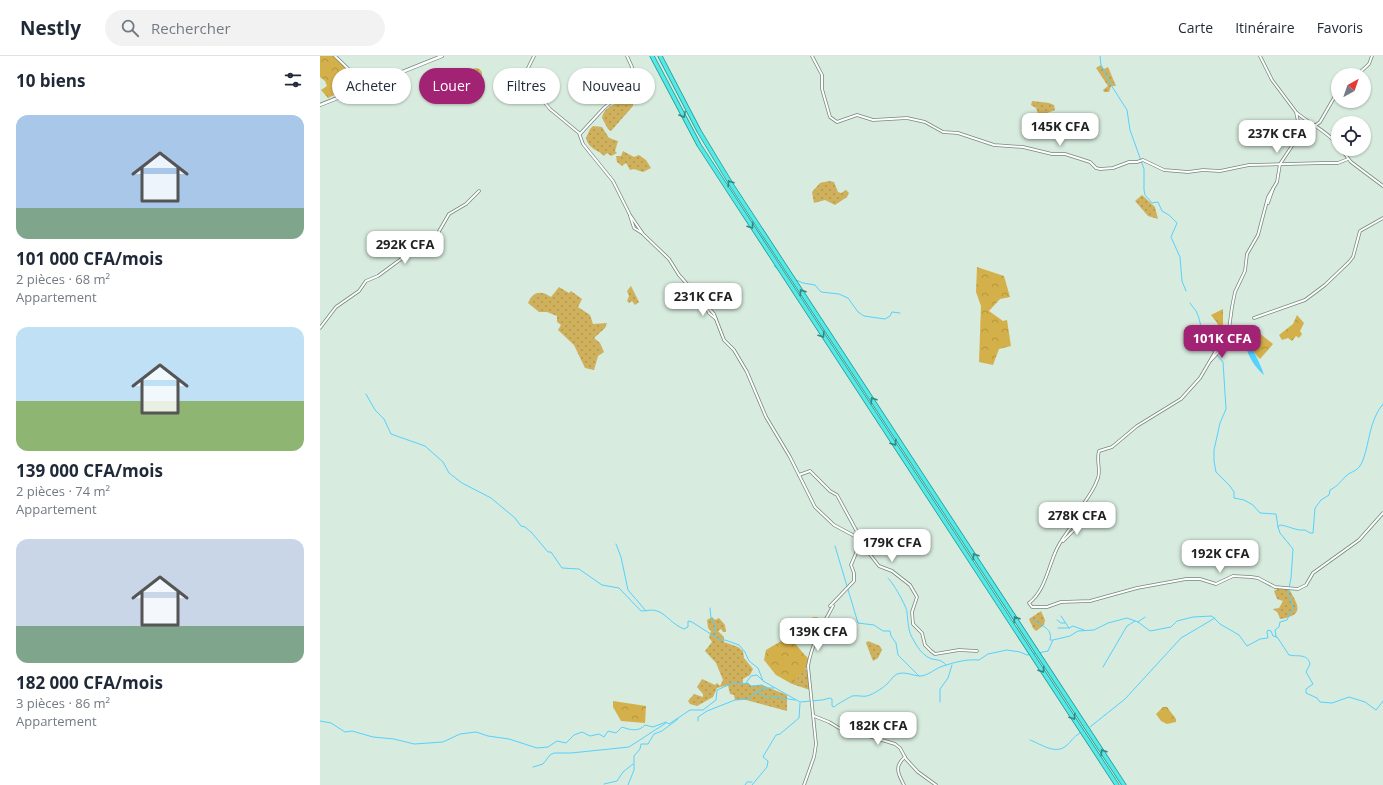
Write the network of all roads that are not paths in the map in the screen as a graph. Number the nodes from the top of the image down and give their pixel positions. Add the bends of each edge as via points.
1 (335, 56) edge
2 (442, 56) edge
3 (534, 56) edge
4 (627, 56) edge
5 (652, 56) edge
6 (660, 56) edge
7 (812, 56) edge
8 (1260, 56) edge
9 (1372, 56) edge
10 (347, 68) edge
11 (1364, 68) edge
12 (411, 69) edge
13 (332, 100) edge
14 (1331, 103) edge
15 (320, 105) edge
16 (1296, 112) junction
17 (1314, 127) junction
18 (580, 134) junction
19 (1331, 137) edge
20 (1296, 140) junction
21 (1346, 156) edge
22 (1348, 159) junction
23 (1280, 164) junction
24 (1383, 186) edge
25 (479, 191) dead end
26 (1383, 218) edge
27 (1254, 318) dead end
28 (320, 328) edge
29 (799, 475) junction
30 (1383, 514) edge
31 (858, 531) junction
32 (857, 536) junction
33 (862, 540) junction
34 (977, 651) dead end
35 (814, 716) junction
36 (905, 757) junction
37 (804, 785) edge
38 (904, 785) edge
39 (936, 785) edge
40 (1117, 785) edge
41 (1124, 785) edge

1 - 10 street
2 - 12 street
3 - 18 street via 525,79 550,109
4 - 18 street via 632,67 624,90
5 -> 40 highway via 711,163
41 -> 6 highway via 731,184 691,118
7 - 23 street via 822,75 822,89 830,117 837,122 857,115 873,120 907,118 925,122 944,132 958,133 994,145 1065,154 1090,162 1100,169 1143,160 1164,170 1188,172 1220,171 1249,164
8 - 16 street via 1272,80
9 - 11 street
13 - 15 street
14 - 17 street
16 - 17 street
16 - 20 street via 1299,126
17 - 19 street
17 - 20 street
18 - 29 street via 583,144 613,181 634,228 669,259 678,275 704,302 708,313 716,319 724,340 734,350 766,417
20 - 23 street
21 - 22 street
22 - 23 street via 1338,163
22 - 24 street
23 - 30 street via 1279,175 1268,197 1258,235 1246,254 1245,271 1235,292 1227,344 1217,349 1200,378 1181,399 1137,426 1112,447 1099,451 1098,478 1092,494 1081,508 1074,530 1060,543 1038,597 1029,603 1032,607 1047,607 1061,602 1090,601 1137,588 1186,579 1200,579 1216,584 1233,576 1258,578 1275,587 1298,589 1306,584 1312,573 1359,540
25 - 28 street via 466,204 449,214 438,233 378,276 366,281 359,291 336,307
26 - 27 street via 1360,231 1353,257 1318,291 1295,304
29 - 31 street via 810,471 830,491 838,495
29 - 32 street via 815,507 834,525
31 - 32 street
31 - 33 street
32 - 33 street
32 - 35 street via 859,546 851,565 854,581 831,606 811,651 808,666
33 - 34 street via 879,566 892,571 908,583 917,594 912,612 913,624 922,633 925,645 931,651 936,654 960,650
35 - 36 street via 849,734 862,734 895,744
35 - 37 street via 815,751
36 - 38 street via 897,767
36 - 39 street via 922,776

